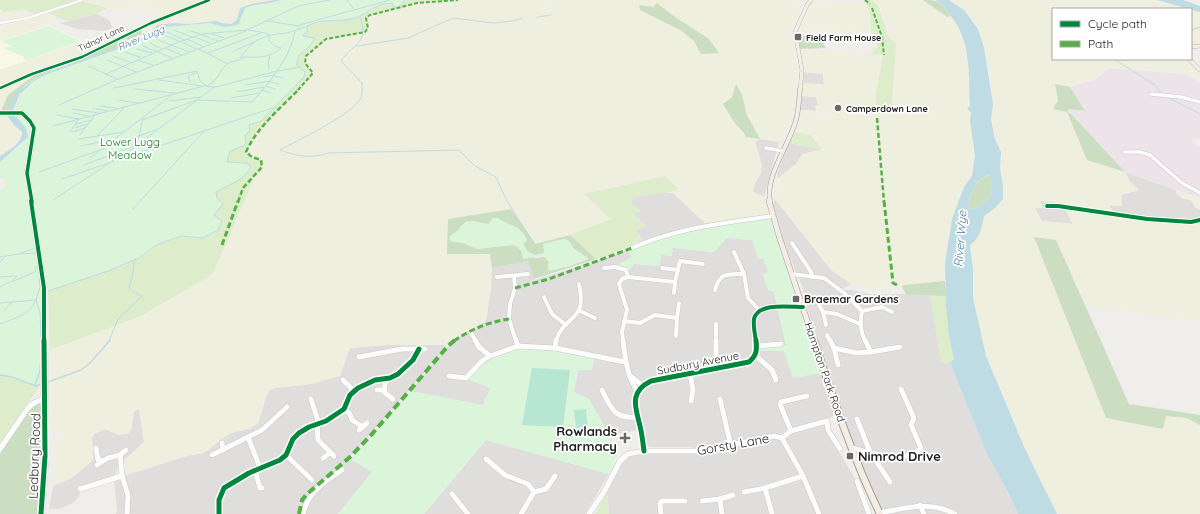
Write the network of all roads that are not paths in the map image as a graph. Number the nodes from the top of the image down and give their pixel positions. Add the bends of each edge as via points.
1 (82, 0) edge
2 (209, 0) edge
3 (811, 0) edge
4 (0, 23) edge
5 (1190, 60) edge
6 (1200, 70) edge
7 (0, 88) edge
8 (1151, 94) dead end
9 (1200, 102) edge
10 (2, 113) edge
11 (766, 148) dead end
12 (783, 151) junction
13 (1124, 152) dead end
14 (1200, 192) edge
15 (1047, 206) dead end
16 (772, 216) junction
17 (1200, 220) edge
18 (792, 243) dead end
19 (632, 248) dead end
20 (734, 252) dead end
21 (703, 264) dead end
22 (604, 268) dead end
23 (662, 268) dead end
24 (678, 270) junction
25 (528, 274) dead end
26 (744, 274) junction
27 (792, 274) junction
28 (514, 276) junction
29 (497, 277) dead end
30 (628, 277) junction
31 (812, 277) junction
32 (675, 282) junction
33 (579, 284) dead end
34 (714, 290) dead end
35 (674, 293) dead end
36 (544, 297) dead end
37 (817, 301) dead end
38 (679, 303) dead end
39 (802, 307) junction
40 (760, 310) junction
41 (580, 311) junction
42 (862, 311) junction
43 (823, 312) junction
44 (892, 312) dead end
45 (595, 318) dead end
46 (677, 318) junction
47 (624, 321) junction
48 (716, 324) dead end
49 (860, 324) junction
50 (566, 325) junction
51 (826, 325) dead end
52 (471, 333) dead end
53 (827, 335) dead end
54 (676, 336) dead end
55 (781, 344) dead end
56 (518, 346) junction
57 (756, 346) junction
58 (900, 347) dead end
59 (555, 348) junction
60 (834, 348) junction
61 (419, 349) junction
62 (425, 349) dead end
63 (871, 352) junction
64 (490, 356) junction
65 (756, 356) junction
66 (359, 357) dead end
67 (625, 362) junction
68 (838, 365) dead end
69 (720, 368) junction
70 (690, 374) junction
71 (629, 375) junction
72 (449, 376) dead end
73 (386, 379) junction
74 (343, 380) dead end
75 (776, 380) dead end
76 (642, 385) junction
77 (901, 389) dead end
78 (377, 390) dead end
79 (384, 390) junction
80 (602, 390) dead end
81 (354, 391) junction
82 (637, 391) junction
83 (807, 396) dead end
84 (46, 398) junction
85 (311, 399) dead end
86 (393, 399) dead end
87 (720, 399) dead end
88 (691, 402) dead end
89 (287, 407) dead end
90 (344, 409) junction
91 (637, 417) junction
92 (857, 419) dead end
93 (318, 424) junction
94 (363, 426) dead end
95 (792, 431) junction
96 (248, 437) junction
97 (782, 438) junction
98 (222, 444) dead end
99 (731, 446) junction
100 (96, 448) dead end
101 (852, 448) junction
102 (0, 449) edge
103 (840, 449) dead end
104 (126, 450) dead end
105 (223, 450) junction
106 (644, 451) junction
107 (870, 452) junction
108 (212, 455) dead end
109 (286, 455) junction
110 (120, 456) junction
111 (323, 458) dead end
112 (486, 459) dead end
113 (102, 460) junction
114 (97, 465) dead end
115 (257, 469) junction
116 (342, 470) dead end
117 (122, 476) junction
118 (555, 476) dead end
119 (803, 476) junction
120 (312, 480) dead end
121 (857, 481) dead end
122 (890, 482) dead end
123 (80, 488) dead end
124 (765, 488) junction
125 (260, 490) dead end
126 (534, 492) junction
127 (744, 492) dead end
128 (452, 494) dead end
129 (733, 495) dead end
130 (720, 499) junction
131 (702, 501) dead end
132 (685, 502) dead end
133 (920, 505) junction
134 (879, 513) edge
135 (41, 514) edge
136 (127, 514) edge
137 (219, 514) edge
138 (303, 514) edge
139 (468, 514) edge
140 (521, 514) edge
141 (589, 514) edge
142 (661, 514) edge
143 (722, 514) edge
144 (772, 514) edge
145 (819, 514) edge
146 (869, 514) edge
147 (924, 514) edge
148 (953, 514) edge

1 - 4 street via 28,18
2 - 7 street, Tidnor Lane via 140,28 82,57
3 - 12 main road, Hampton Park Road via 795,32 801,63 800,90 796,120
5 - 6 main road
8 - 9 street
10 - 84 highway, Ledbury Road via 20,113 34,128 27,173 42,269
11 - 12 street via 769,151
12 - 16 main road, Hampton Park Road via 769,189
13 - 14 street via 1150,155 1182,183
15 - 17 street via 1147,219 1192,222
16 - 19 street via 715,223
16 - 27 main road, Hampton Park Road
18 - 31 street
20 - 26 street
21 - 24 street via 680,261
22 - 30 street via 610,266 626,270
23 - 24 street
24 - 32 street
25 - 28 street
26 - 34 street via 724,274 717,279
26 - 40 street via 748,298
27 - 31 street
27 - 39 main road, Hampton Park Road
28 - 29 street
28 - 56 street via 515,288 509,319
30 - 32 street
30 - 47 street via 619,284 626,304
31 - 42 street via 828,279
32 - 35 street
33 - 41 street via 583,296
36 - 50 street via 548,310
37 - 43 street
38 - 46 street
39 - 40 street
39 - 101 main road, Hampton Park Road
40 - 57 street via 753,321
41 - 45 street
41 - 50 street
42 - 44 street via 882,307
42 - 49 street
43 - 49 street via 834,312
43 - 51 street
46 - 47 street via 655,315 640,323
46 - 54 street
47 - 67 street via 622,337
48 - 69 street via 716,357
49 - 63 street via 862,338
50 - 59 street via 557,337
52 - 64 street via 479,347
53 - 60 street
55 - 57 street
56 - 59 street
56 - 64 street
57 - 65 street
58 - 63 street
59 - 67 street
60 - 63 street via 862,354
60 - 68 street
61 - 62 street
61 - 66 street via 365,353
61 - 73 street via 402,372
64 - 72 street via 466,378
65 - 69 street, Sudbury Avenue via 749,362
65 - 75 street via 772,370
67 - 71 street
69 - 70 street, Sudbury Avenue
70 - 76 street, Sudbury Avenue
70 - 88 street via 693,390
71 - 76 street
71 - 82 street via 630,382
73 - 79 street
73 - 81 street via 375,380
74 - 81 street
76 - 82 street
77 - 107 street via 914,418 911,425 921,448 915,454 899,458
78 - 79 street
79 - 86 street via 385,394
80 - 91 street via 619,417
81 - 90 street
82 - 91 street
83 - 95 street via 780,404
84 - 102 street via 28,408
84 - 135 highway, Ledbury Road
85 - 93 street
87 - 99 street
89 - 96 street via 262,430
90 - 93 street
90 - 94 street via 352,420
91 - 106 street
92 - 107 street
93 - 109 street via 296,436
93 - 111 street via 318,440 332,454
95 - 97 street, Gorsty Lane
95 - 103 street, Gorsty Lane via 827,420 828,430
96 - 105 street
96 - 115 street
97 - 99 street, Gorsty Lane via 774,436
97 - 119 street
98 - 105 street
99 - 106 street, Gorsty Lane via 687,452
100 - 113 street via 98,460
101 - 107 street
101 - 134 main road, Hampton Park Road
104 - 110 street
105 - 108 street
106 - 141 street, Gorsty Lane via 628,454 623,458
107 - 122 street via 877,467
109 - 115 street
109 - 120 street via 308,473
110 - 113 street
110 - 117 street
112 - 126 street via 505,475 528,484
113 - 114 street
115 - 125 street
115 - 137 street via 224,488 220,495
116 - 138 street via 317,489 310,497
117 - 123 street
117 - 136 street via 127,489
118 - 126 street via 546,490
119 - 124 street
119 - 145 street
121 - 146 street
124 - 127 street
124 - 144 street
126 - 140 street
128 - 139 street
129 - 130 street
130 - 131 street
130 - 143 street
132 - 142 street via 662,502
133 - 134 street
133 - 147 street
133 - 148 street via 937,506

